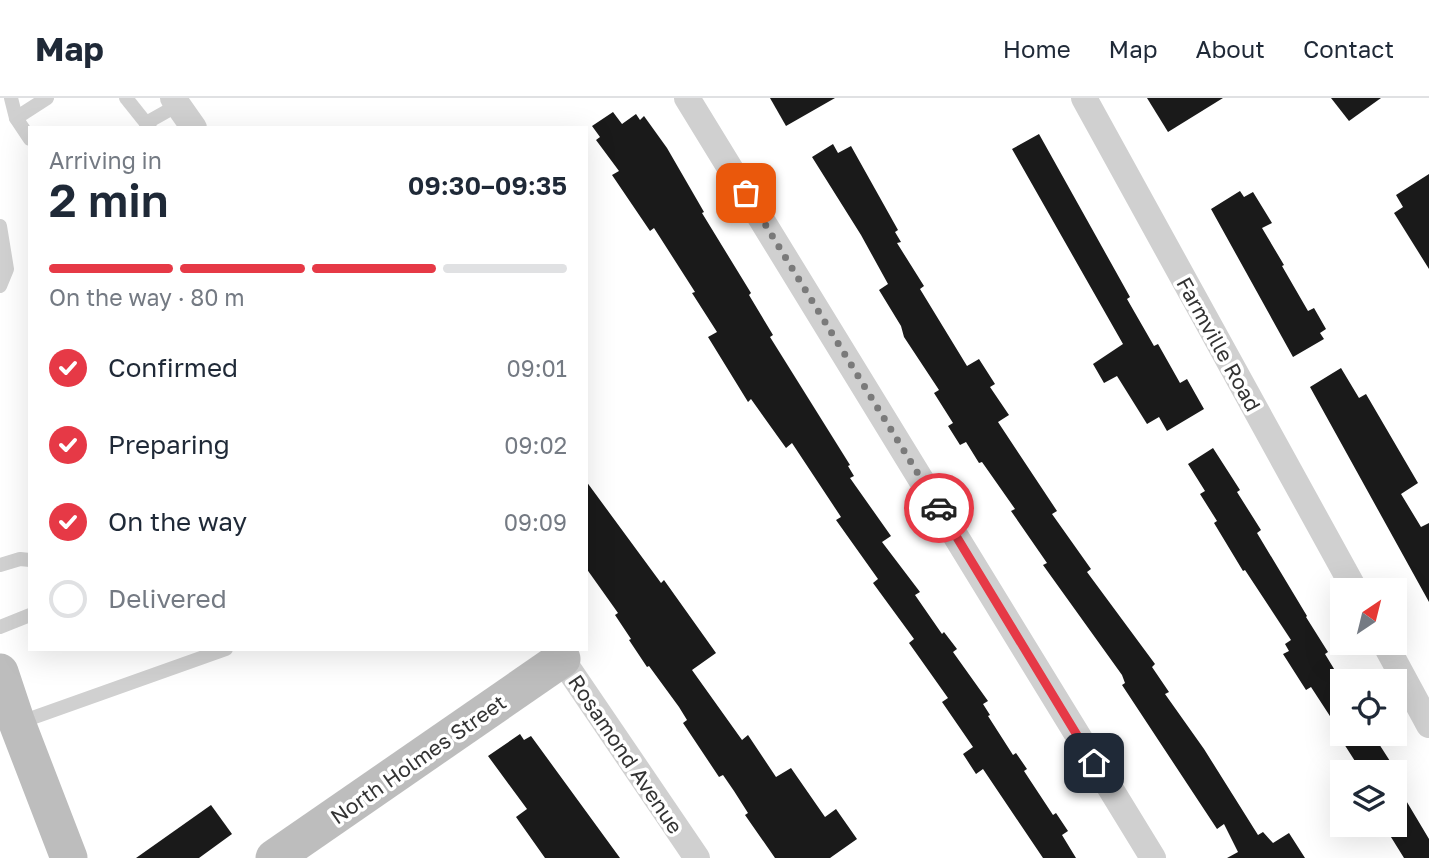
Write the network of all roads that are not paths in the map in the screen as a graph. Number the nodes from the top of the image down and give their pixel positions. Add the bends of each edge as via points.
1 (11, 98) edge
2 (47, 98) edge
3 (126, 98) edge
4 (687, 98) edge
5 (1084, 98) edge
6 (176, 102) edge
7 (16, 118) junction
8 (148, 125) edge
9 (193, 126) edge
10 (28, 135) edge
11 (0, 226) edge
12 (0, 286) edge
13 (28, 560) edge
14 (0, 565) edge
15 (1348, 578) edge
16 (28, 616) edge
17 (0, 627) edge
18 (220, 651) edge
19 (559, 654) edge
20 (1391, 655) edge
21 (0, 672) edge
22 (17, 723) junction
23 (1429, 725) edge
24 (68, 858) edge
25 (274, 858) edge
26 (696, 858) edge
27 (1153, 858) edge

1 - 7 lane
2 - 7 lane
3 - 8 lane
4 - 27 street
5 - 15 street, Farmville Road
6 - 8 lane
6 - 9 street
7 - 10 lane
11 - 12 lane via 8,269
13 - 14 lane
16 - 17 lane
18 - 22 lane
19 - 25 street, North Holmes Street
19 - 26 street, Rosamond Avenue
20 - 23 street
21 - 22 street
22 - 24 street

